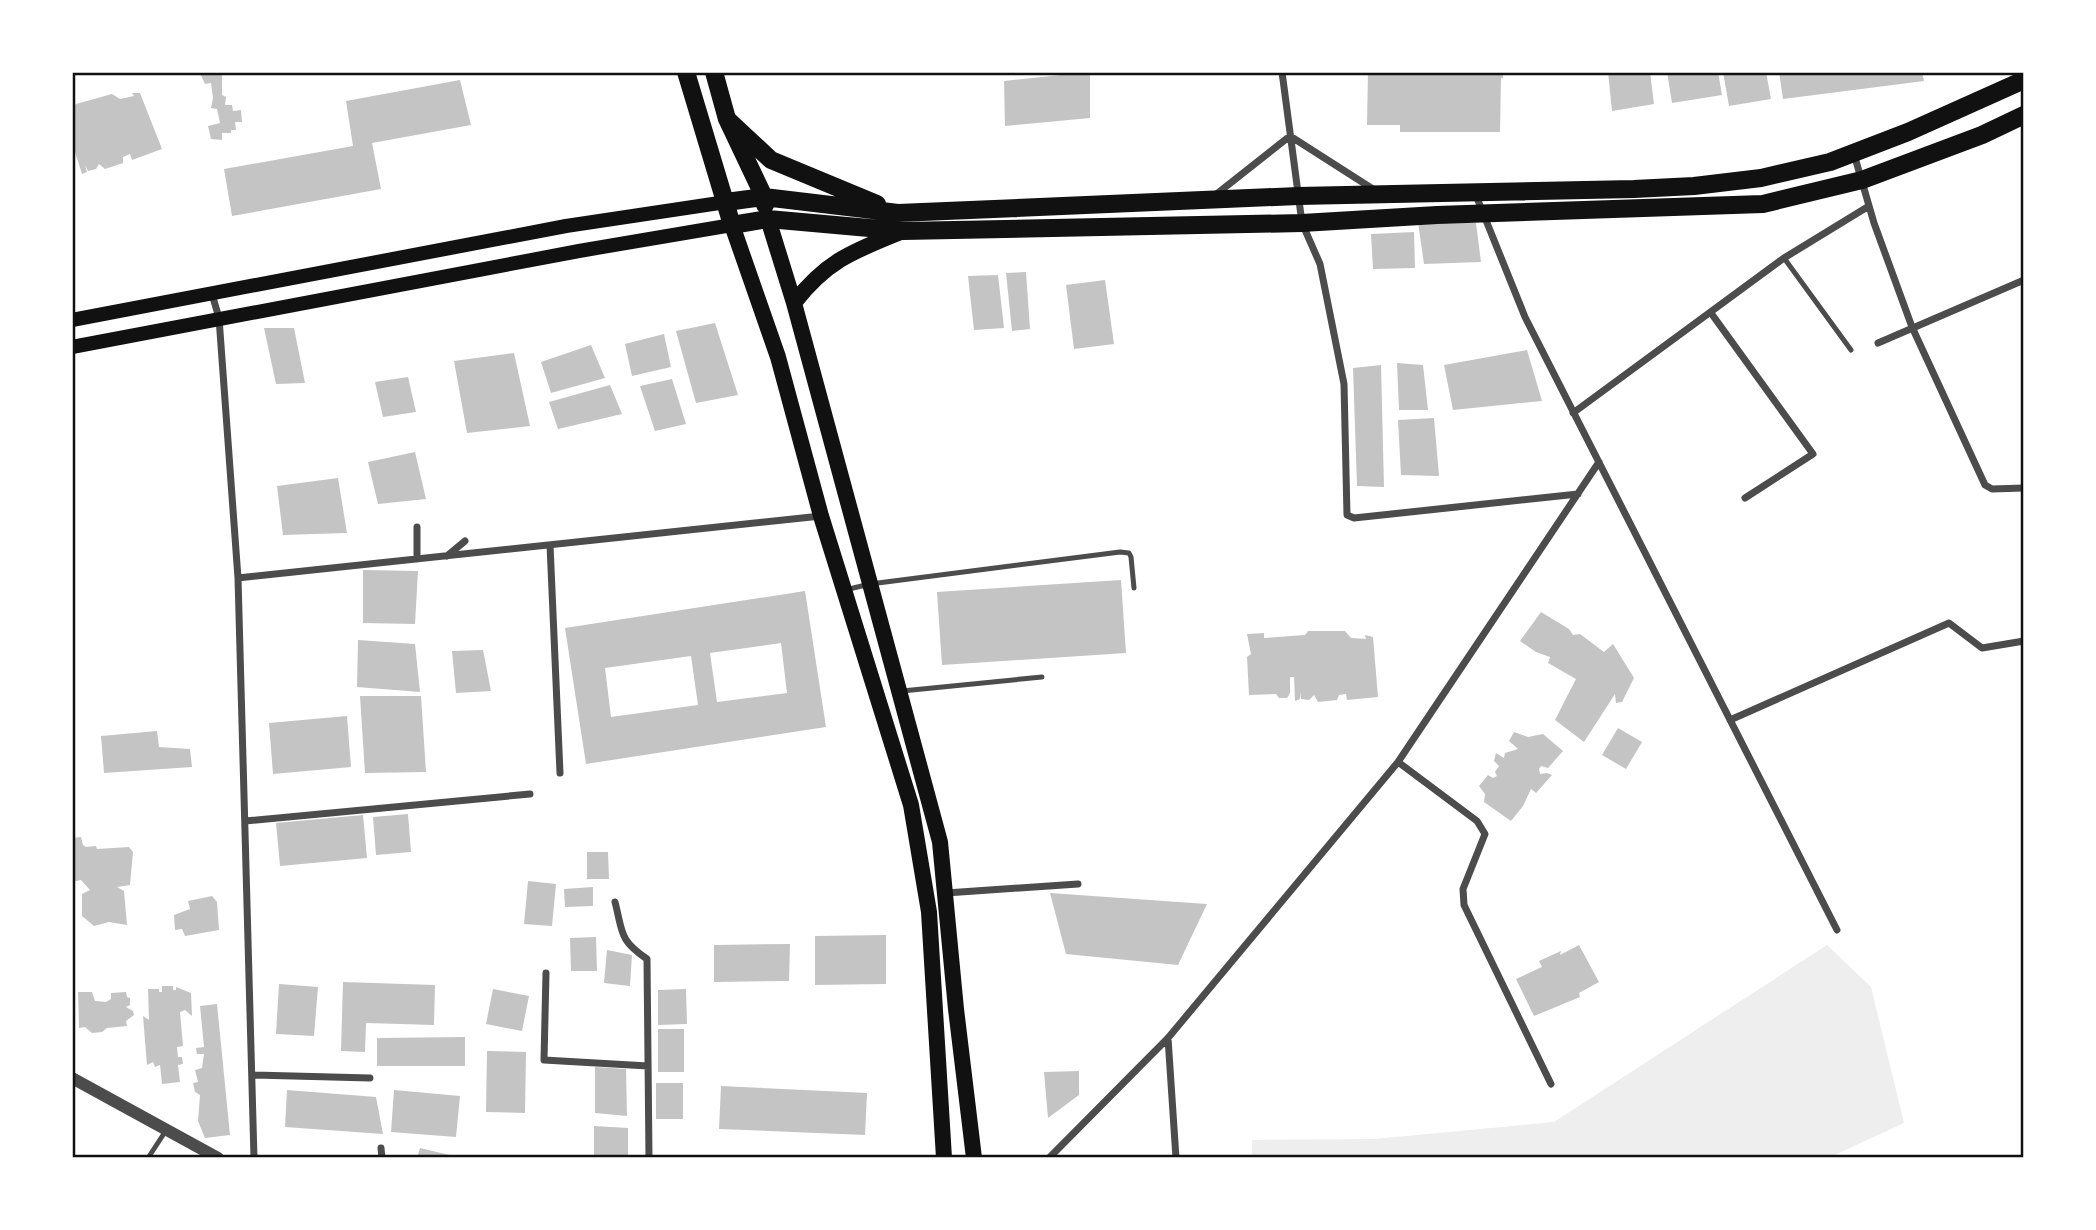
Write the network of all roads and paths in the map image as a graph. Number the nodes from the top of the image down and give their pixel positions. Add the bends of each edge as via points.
1 (686, 72) edge
2 (714, 72) edge
3 (1282, 72) edge
4 (2024, 80) edge
5 (2024, 115) edge
6 (727, 118) junction
7 (1290, 136) junction
8 (1853, 154) junction
9 (1862, 180) junction
10 (1475, 192) junction
11 (1382, 195) junction
12 (1298, 196) junction
13 (764, 197) junction
14 (1211, 199) junction
15 (726, 202) junction
16 (1868, 206) junction
17 (898, 213) junction
18 (1483, 215) junction
19 (768, 219) junction
20 (1301, 223) junction
21 (732, 225) junction
22 (903, 231) junction
23 (1784, 258) junction
24 (2024, 280) edge
25 (212, 293) junction
26 (794, 303) junction
27 (1711, 313) junction
28 (219, 318) junction
29 (72, 320) edge
30 (1912, 327) junction
31 (1878, 343) dead end
32 (72, 347) edge
33 (1851, 350) dead end
34 (1573, 413) junction
35 (1599, 462) junction
36 (2024, 488) edge
37 (1578, 494) junction
38 (1745, 498) dead end
39 (821, 516) junction
40 (417, 527) dead end
41 (466, 541) dead end
42 (550, 545) junction
43 (447, 556) junction
44 (417, 559) junction
45 (238, 578) junction
46 (870, 584) junction
47 (1134, 588) dead end
48 (845, 590) junction
49 (2024, 641) edge
50 (1042, 677) dead end
51 (899, 692) junction
52 (1730, 720) junction
53 (1398, 762) junction
54 (560, 773) dead end
55 (530, 794) dead end
56 (245, 821) junction
57 (1078, 884) dead end
58 (945, 893) junction
59 (615, 902) dead end
60 (1836, 930) dead end
61 (546, 973) dead end
62 (1168, 1038) junction
63 (648, 1066) junction
64 (252, 1075) junction
65 (72, 1077) edge
66 (370, 1078) dead end
67 (1551, 1084) dead end
68 (166, 1130) junction
69 (382, 1148) dead end
70 (148, 1158) edge
71 (218, 1158) edge
72 (254, 1158) edge
73 (382, 1158) edge
74 (649, 1158) edge
75 (944, 1158) edge
76 (974, 1158) edge
77 (1049, 1158) edge
78 (1176, 1158) edge

1 - 15 highway
2 - 6 highway
3 - 7 street
4 - 8 highway
5 - 9 highway
6 - 13 highway
6 - 17 highway via 771,160
7 - 11 street
7 - 12 street
7 - 14 street
8 - 9 street
8 - 10 highway via 1761,178 1694,186
9 - 16 street
9 - 18 highway via 1763,204
10 - 11 highway
10 - 18 street
11 - 12 highway
12 - 14 highway
12 - 20 street
13 - 15 highway
13 - 17 highway
13 - 19 highway
14 - 17 highway
15 - 21 highway
15 - 25 main road via 566,226
16 - 23 street
16 - 30 street
18 - 20 highway
18 - 34 street via 1525,317
19 - 21 highway
19 - 22 highway
19 - 26 main road
20 - 22 highway
20 - 37 street via 1320,264 1343,384 1349,518
21 - 28 main road
21 - 39 main road via 778,357
22 - 26 main road via 848,254 812,280
23 - 27 street
23 - 33 lane
24 - 30 street
25 - 28 street
25 - 29 main road
26 - 46 main road
27 - 34 street
27 - 38 street via 1813,454
28 - 32 main road
28 - 45 street
30 - 31 street
30 - 36 street via 1985,485
34 - 35 street
35 - 37 street
35 - 52 street
37 - 53 street
39 - 42 street
39 - 48 main road
40 - 44 street
41 - 43 street
42 - 43 street
42 - 54 street
43 - 44 street
44 - 45 street
45 - 56 street
46 - 47 lane via 1120,552 1131,557
46 - 48 lane
46 - 51 main road
48 - 75 main road via 911,805 929,912
49 - 52 street via 1982,648 1949,623
50 - 51 lane
51 - 58 main road via 940,842
52 - 60 street
53 - 62 street
53 - 67 street via 1482,827 1485,834 1463,889 1464,905
55 - 56 street
56 - 64 street
57 - 58 street
58 - 76 main road
59 - 63 street via 622,936 647,959
61 - 63 street via 544,1060
62 - 77 street
62 - 78 street
63 - 74 street
64 - 66 street
64 - 72 street
65 - 68 street
68 - 70 lane
68 - 71 street
69 - 73 street

